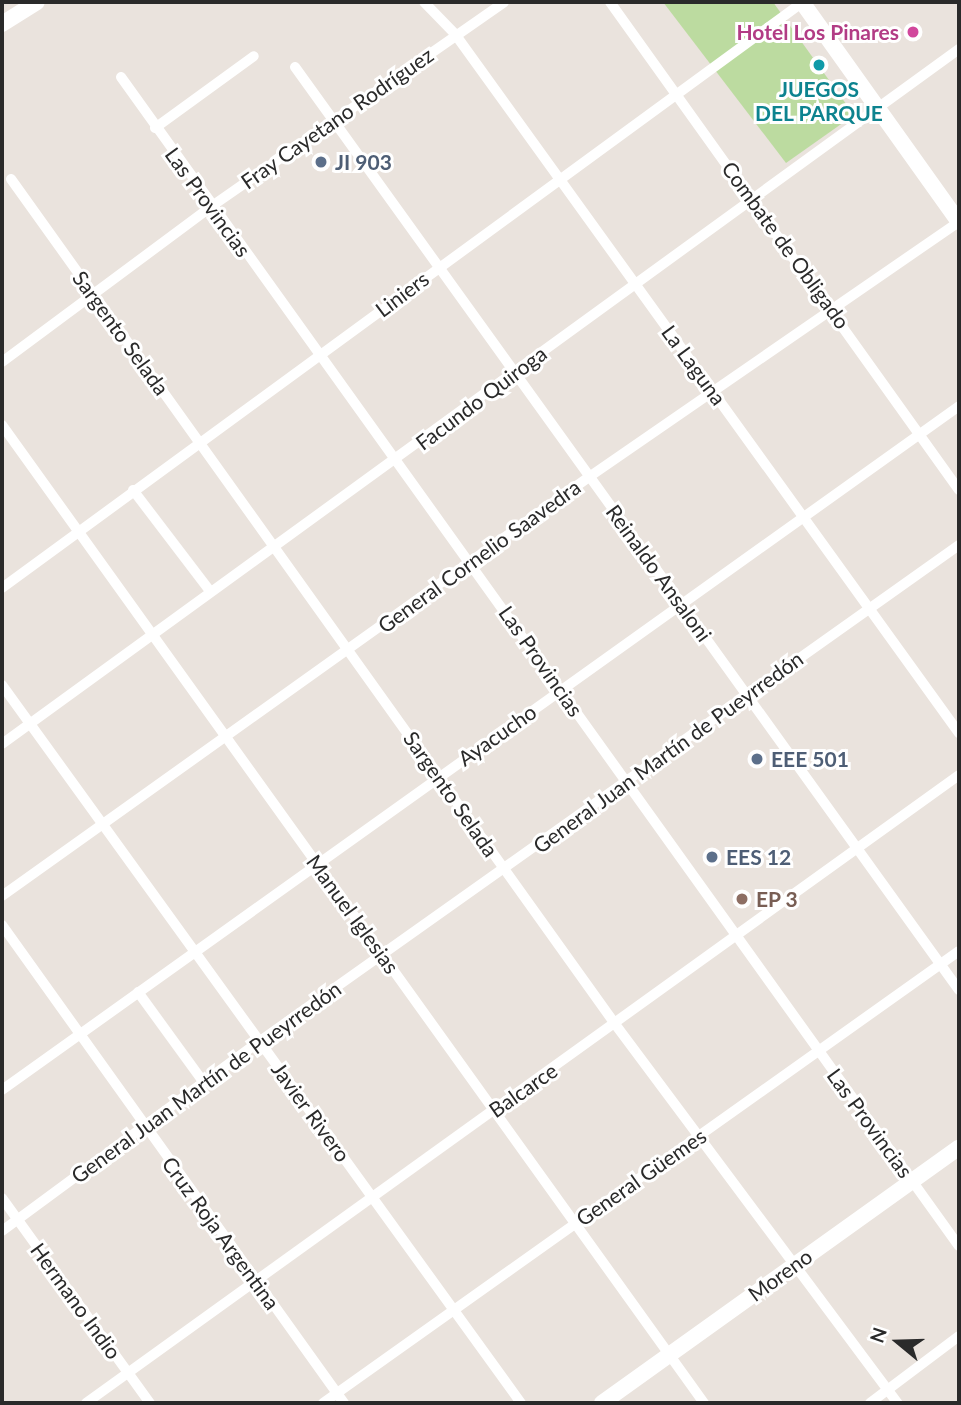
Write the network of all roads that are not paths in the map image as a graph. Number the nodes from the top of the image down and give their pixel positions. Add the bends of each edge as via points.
1 (37, 2) edge
2 (424, 2) edge
3 (504, 2) edge
4 (610, 2) edge
5 (802, 2) edge
6 (2, 24) edge
7 (455, 34) junction
8 (959, 49) edge
9 (254, 57) dead end
10 (295, 67) dead end
11 (121, 77) dead end
12 (678, 96) junction
13 (878, 108) junction
14 (333, 123) junction
15 (155, 128) junction
16 (11, 179) dead end
17 (562, 181) junction
18 (753, 200) junction
19 (212, 206) junction
20 (959, 222) edge
21 (438, 268) junction
22 (636, 285) junction
23 (94, 295) junction
24 (834, 310) junction
25 (321, 355) junction
26 (2, 362) edge
27 (513, 372) junction
28 (713, 391) junction
29 (959, 406) edge
30 (2, 425) edge
31 (920, 435) junction
32 (200, 444) junction
33 (398, 460) junction
34 (589, 477) junction
35 (134, 490) junction
36 (959, 490) edge
37 (804, 519) junction
38 (78, 531) junction
39 (959, 545) edge
40 (274, 546) junction
41 (471, 562) junction
42 (2, 588) edge
43 (210, 592) junction
44 (684, 606) junction
45 (869, 610) junction
46 (152, 636) junction
47 (348, 651) junction
48 (2, 685) edge
49 (561, 691) junction
50 (746, 694) junction
51 (30, 724) junction
52 (959, 733) edge
53 (224, 737) junction
54 (2, 744) edge
55 (959, 775) edge
56 (440, 776) junction
57 (629, 782) junction
58 (103, 823) junction
59 (857, 849) junction
60 (316, 863) junction
61 (505, 868) junction
62 (2, 896) edge
63 (2, 925) edge
64 (736, 936) junction
65 (195, 951) junction
66 (959, 951) edge
67 (382, 955) junction
68 (941, 964) junction
69 (959, 990) edge
70 (138, 992) junction
71 (615, 1024) junction
72 (80, 1034) junction
73 (260, 1041) junction
74 (818, 1051) junction
75 (204, 1083) junction
76 (2, 1090) edge
77 (494, 1110) junction
78 (144, 1128) junction
79 (698, 1137) junction
80 (959, 1147) edge
81 (912, 1181) junction
82 (373, 1197) junction
83 (2, 1198) edge
84 (17, 1219) junction
85 (575, 1224) junction
86 (2, 1231) edge
87 (959, 1246) edge
88 (794, 1264) junction
89 (256, 1281) junction
90 (454, 1310) junction
91 (959, 1336) edge
92 (669, 1355) junction
93 (128, 1373) junction
94 (889, 1390) junction
95 (337, 1393) junction
96 (86, 1403) edge
97 (150, 1403) edge
98 (323, 1403) edge
99 (344, 1403) edge
100 (522, 1403) edge
101 (602, 1403) edge
102 (704, 1403) edge
103 (870, 1403) edge
104 (898, 1403) edge

1 - 6 street
2 - 7 street, La Laguna
3 - 7 street, Fray Cayetano Rodríguez
4 - 12 street, Combate de Obligado
5 - 12 street, Liniers
5 - 13 street
7 - 14 street, Fray Cayetano Rodríguez
7 - 17 street, La Laguna
8 - 13 street, Facundo Quiroga
9 - 15 street
10 - 14 street, Reinaldo Ansaloni
11 - 15 street, Las Provincias
12 - 17 street, Liniers
12 - 18 street, Combate de Obligado
13 - 18 street, Facundo Quiroga
13 - 20 street
14 - 19 street, Fray Cayetano Rodríguez
14 - 21 street, Reinaldo Ansaloni
15 - 19 street, Las Provincias
16 - 23 street, Sargento Selada
17 - 21 street, Liniers
17 - 22 street, La Laguna
18 - 22 street, Facundo Quiroga
18 - 24 street, Combate de Obligado
19 - 23 street, Fray Cayetano Rodríguez
19 - 25 street, Las Provincias
20 - 24 street, General Cornelio Saavedra
21 - 25 street, Liniers
21 - 27 street, Reinaldo Ansaloni
22 - 27 street, Facundo Quiroga
22 - 28 street, La Laguna
23 - 26 street, Fray Cayetano Rodríguez
23 - 32 street, Sargento Selada
24 - 28 street, General Cornelio Saavedra
24 - 31 street, Combate de Obligado
25 - 32 street, Liniers
25 - 33 street, Las Provincias
27 - 33 street, Facundo Quiroga
27 - 34 street, Reinaldo Ansaloni
28 - 34 street, General Cornelio Saavedra
28 - 37 street, La Laguna
29 - 31 street, Ayacucho
30 - 38 street, Manuel Iglesias
31 - 36 street, Combate de Obligado
31 - 37 street, Ayacucho
32 - 35 street, Liniers
32 - 40 street, Sargento Selada
33 - 40 street, Facundo Quiroga
33 - 41 street, Las Provincias
34 - 41 street, General Cornelio Saavedra
34 - 44 street, Reinaldo Ansaloni
35 - 38 street, Liniers
35 - 43 street
37 - 44 street, Ayacucho
37 - 45 street, La Laguna
38 - 42 street, Liniers
38 - 46 street, Manuel Iglesias
39 - 45 street, General Juan Martín de Pueyrredón
40 - 43 street, Facundo Quiroga
40 - 47 street, Sargento Selada
41 - 47 street, General Cornelio Saavedra
41 - 49 street, Las Provincias
43 - 46 street, Facundo Quiroga
44 - 49 street, Ayacucho
44 - 50 street, Reinaldo Ansaloni
45 - 50 street, General Juan Martín de Pueyrredón
45 - 52 street, La Laguna
46 - 51 street, Facundo Quiroga
46 - 53 street, Manuel Iglesias
47 - 53 street, General Cornelio Saavedra
47 - 56 street, Sargento Selada
48 - 51 street, Javier Rivero
49 - 56 street, Ayacucho
49 - 57 street, Las Provincias
50 - 57 street, General Juan Martín de Pueyrredón
50 - 59 street, Reinaldo Ansaloni
51 - 54 street, Facundo Quiroga
51 - 58 street, Javier Rivero
53 - 58 street, General Cornelio Saavedra
53 - 60 street, Manuel Iglesias
55 - 59 street, Balcarce
56 - 60 street, Ayacucho
56 - 61 street, Sargento Selada
57 - 61 street, General Juan Martín de Pueyrredón
57 - 64 street, Las Provincias
58 - 62 street, General Cornelio Saavedra
58 - 65 street, Javier Rivero
59 - 64 street, Balcarce
59 - 68 street, Reinaldo Ansaloni
60 - 65 street, Ayacucho
60 - 67 street, Manuel Iglesias
61 - 67 street, General Juan Martín de Pueyrredón
61 - 71 street, Sargento Selada
63 - 72 street, Cruz Roja Argentina
64 - 71 street, Balcarce
64 - 74 street, Las Provincias
65 - 70 street, Ayacucho
65 - 73 street, Javier Rivero
66 - 68 street, General Güemes
67 - 73 street, General Juan Martín de Pueyrredón
67 - 77 street, Manuel Iglesias
68 - 69 street, Reinaldo Ansaloni
68 - 74 street, General Güemes
70 - 72 street, Ayacucho
70 - 75 street
71 - 77 street, Balcarce
71 - 79 street, Sargento Selada
72 - 76 street, Ayacucho
72 - 78 street, Cruz Roja Argentina
73 - 75 street, General Juan Martín de Pueyrredón
73 - 82 street, Javier Rivero
74 - 79 street, General Güemes
74 - 81 street, Las Provincias
75 - 78 street, General Juan Martín de Pueyrredón
77 - 82 street, Balcarce
77 - 85 street, Manuel Iglesias
78 - 84 street, General Juan Martín de Pueyrredón
78 - 89 street, Cruz Roja Argentina
79 - 85 street, General Güemes
79 - 88 street, Sargento Selada
80 - 81 street, Moreno
81 - 87 street, Las Provincias
81 - 88 street, Moreno
82 - 89 street, Balcarce
82 - 90 street, Javier Rivero
83 - 84 street, Hermano Indio
84 - 86 street, General Juan Martín de Pueyrredón
84 - 93 street, Hermano Indio
85 - 90 street, General Güemes
85 - 92 street, Manuel Iglesias
88 - 92 street, Moreno
88 - 94 street, Sargento Selada
89 - 93 street, Balcarce
89 - 95 street, Cruz Roja Argentina
90 - 95 street, General Güemes
90 - 100 street, Javier Rivero
91 - 94 street
92 - 101 street, Moreno
92 - 102 street, Manuel Iglesias
93 - 96 street, Balcarce
93 - 97 street, Hermano Indio
94 - 103 street
94 - 104 street, Sargento Selada
95 - 98 street, General Güemes
95 - 99 street, Cruz Roja Argentina

